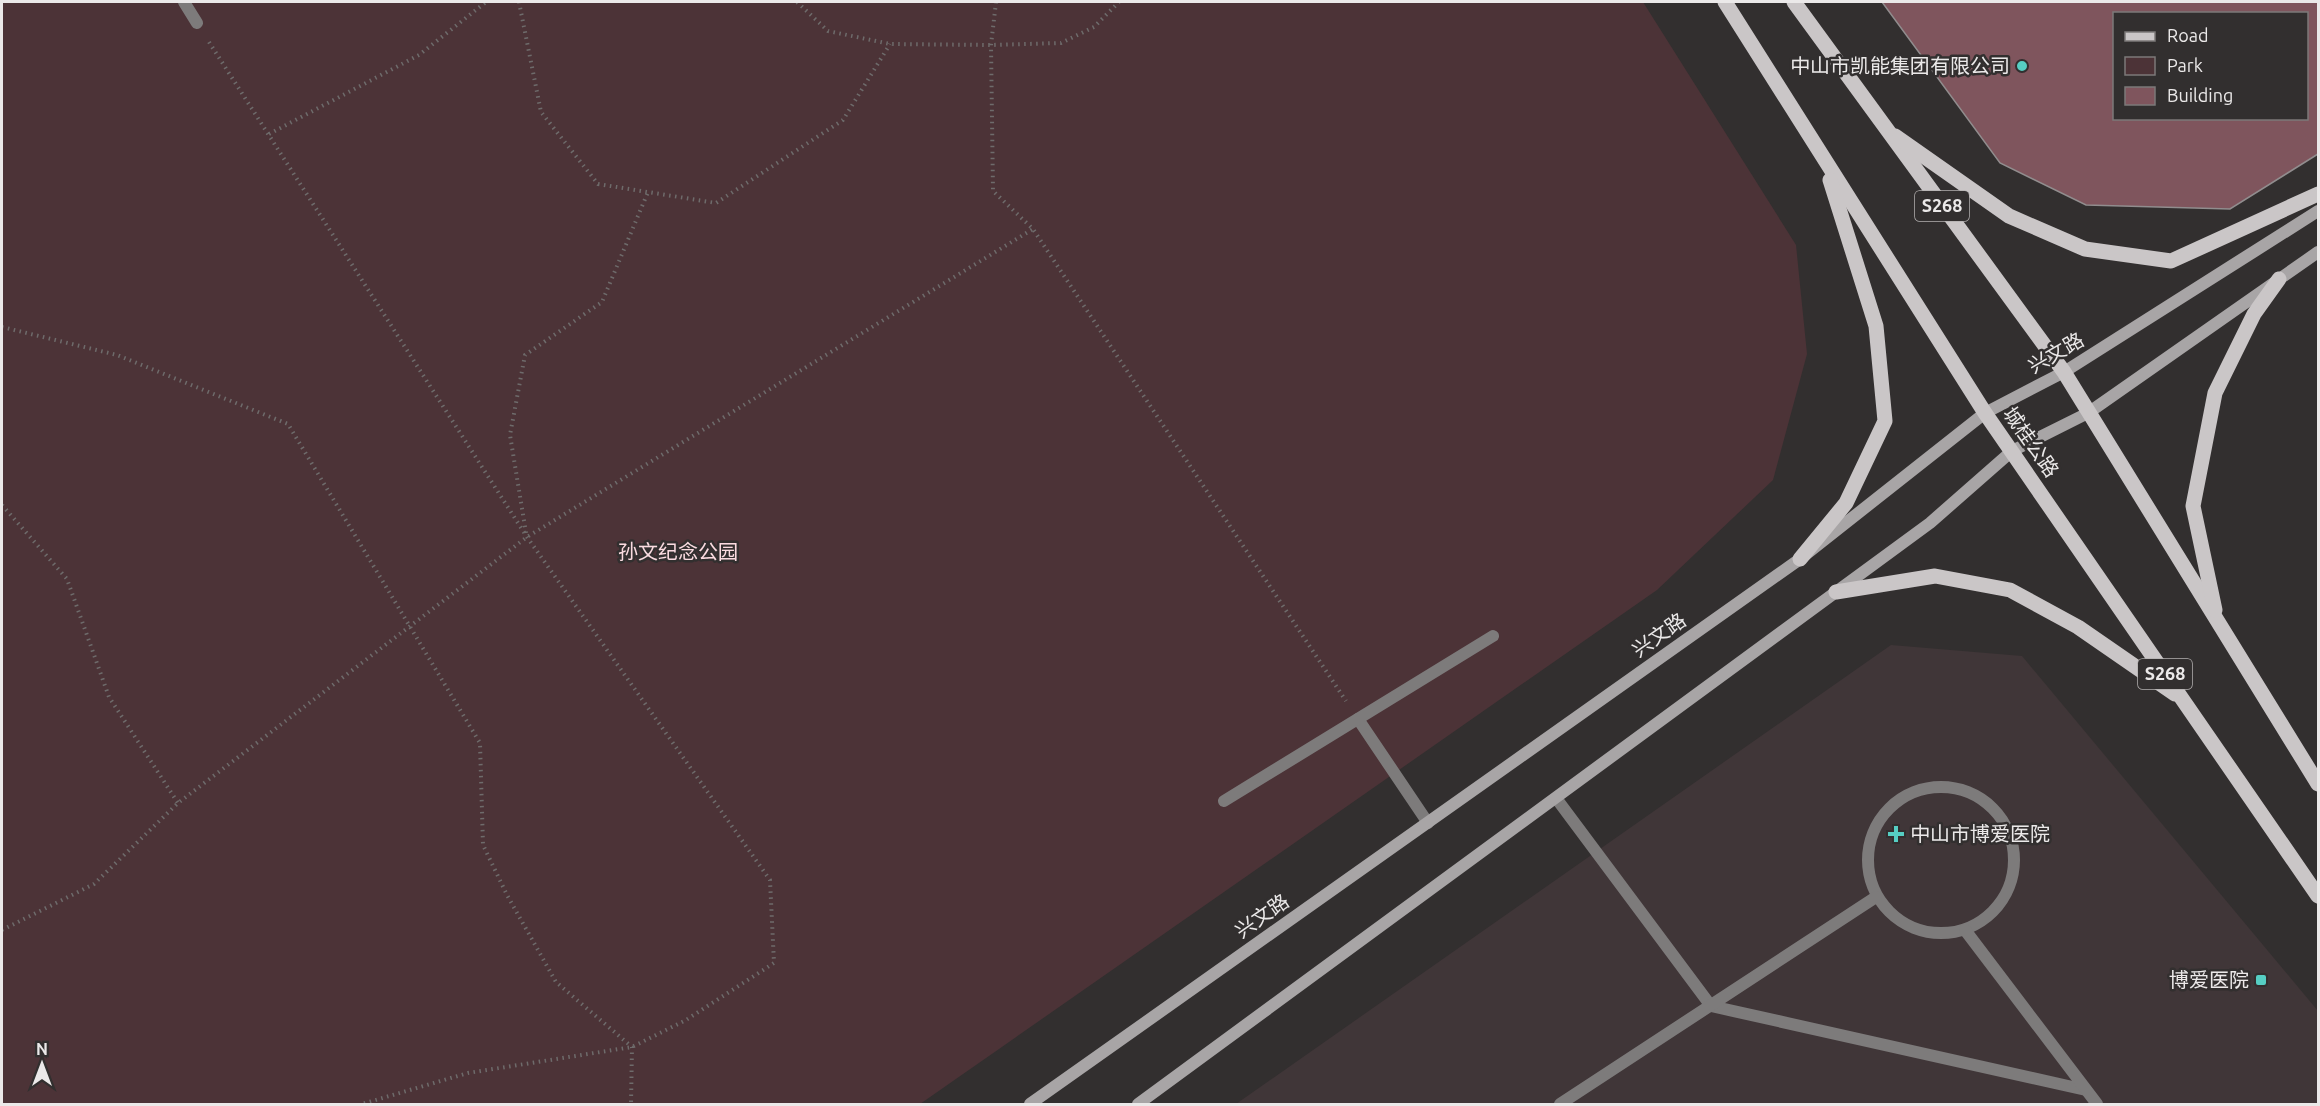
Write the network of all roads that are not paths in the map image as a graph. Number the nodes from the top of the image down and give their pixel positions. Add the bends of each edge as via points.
1 (184, 2) edge
2 (1725, 2) edge
3 (1794, 2) edge
4 (197, 23) road end
5 (1884, 128) junction
6 (1824, 160) junction
7 (2319, 194) edge
8 (2319, 211) edge
9 (2319, 252) edge
10 (2279, 279) junction
11 (2064, 372) junction
12 (2088, 412) junction
13 (1985, 413) junction
14 (2012, 452) junction
15 (1800, 560) junction
16 (1836, 592) junction
17 (2218, 622) junction
18 (1493, 636) dead end
19 (2184, 701) junction
20 (1358, 719) junction
21 (2319, 784) edge
22 (1556, 798) junction
23 (1224, 801) dead end
24 (1428, 823) junction
25 (2319, 896) edge
26 (1876, 897) junction
27 (1965, 930) junction
28 (1711, 1006) junction
29 (2086, 1090) junction
30 (1030, 1104) edge
31 (1138, 1104) edge
32 (1560, 1104) edge
33 (2097, 1104) edge

1 - 4 street
2 - 6 main road, 城桂公路 / S268
3 - 5 main road, S268
5 - 7 main road via 2008,216 2085,249 2171,261
5 - 11 main road, S268
6 - 13 main road, 城桂公路 / S268
6 - 15 main road via 1876,326 1885,421 1846,503
8 - 11 main road, 兴文路
9 - 10 main road
10 - 12 main road
10 - 17 main road via 2254,314 2215,393 2193,506
11 - 12 main road, S268
11 - 13 main road, 兴文路
12 - 14 main road
12 - 17 main road, S268
13 - 14 main road, 城桂公路 / S268
13 - 15 main road, 兴文路
14 - 16 main road via 1930,524
14 - 19 main road, 城桂公路 / S268
15 - 24 main road, 兴文路
16 - 19 main road via 1935,576 2010,590 2078,627
16 - 22 main road
17 - 21 main road, S268
18 - 20 street
19 - 25 main road, 城桂公路 / S268
20 - 23 street
20 - 24 street
22 - 28 street
22 - 31 main road
24 - 30 main road, 兴文路
26 - 27 street via 1893,916 1915,929 1940,934
26 - 27 street via 1868,873 1868,848 1875,825 1889,807 1909,794 1931,787 1954,788 1976,796 1995,810 2007,829 2014,851 2013,874 2004,898 1988,917
26 - 28 street
27 - 29 street
28 - 29 street
28 - 32 street
29 - 33 street

